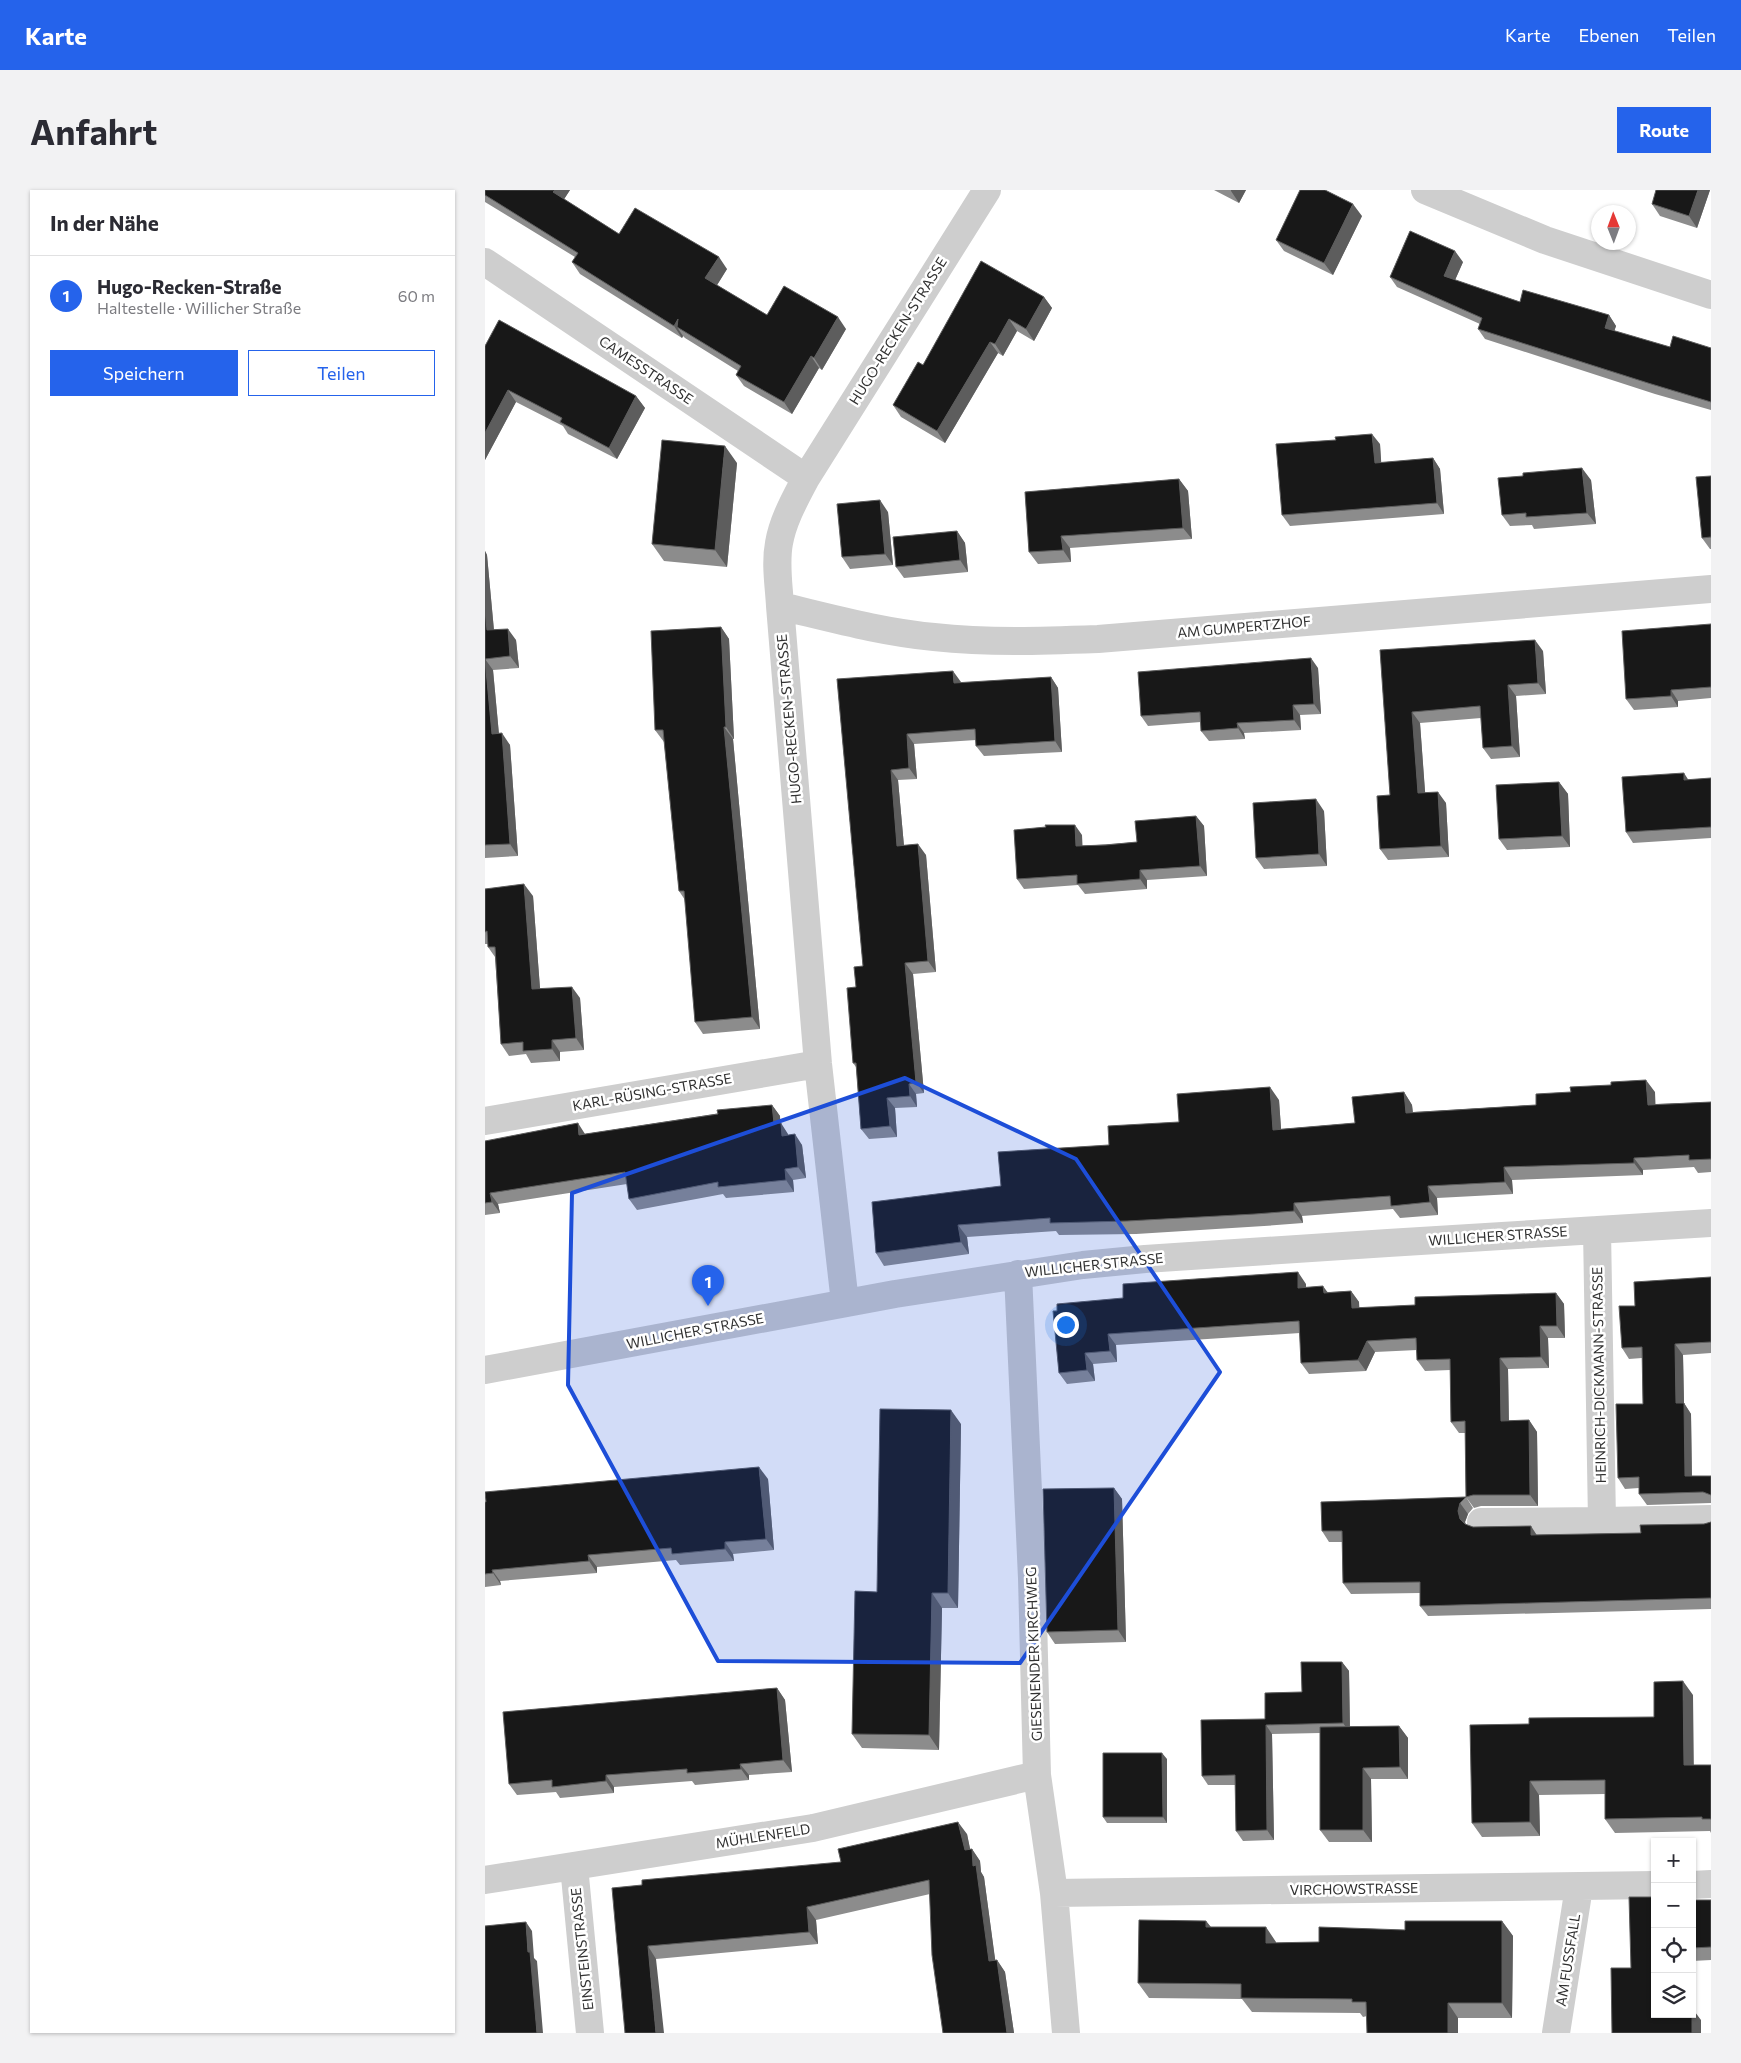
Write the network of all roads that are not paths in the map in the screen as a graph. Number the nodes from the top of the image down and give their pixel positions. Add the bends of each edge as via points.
1 (987, 190) edge
2 (1425, 190) edge
3 (485, 263) edge
4 (1711, 295) edge
5 (806, 478) junction
6 (1711, 589) edge
7 (780, 606) junction
8 (818, 1064) junction
9 (485, 1121) edge
10 (1711, 1224) edge
11 (1597, 1230) junction
12 (1018, 1274) junction
13 (845, 1303) junction
14 (485, 1370) edge
15 (1711, 1519) edge
16 (1602, 1521) junction
17 (1481, 1522) dead end
18 (1037, 1775) junction
19 (574, 1866) junction
20 (485, 1880) edge
21 (1696, 1884) edge
22 (1711, 1884) edge
23 (1651, 1885) edge
24 (1579, 1886) junction
25 (1054, 1893) junction
26 (590, 2033) edge
27 (1066, 2033) edge
28 (1556, 2033) edge

1 - 5 street, HUGO-RECKEN-STRASSE
2 - 4 street via 1545,240
3 - 5 street, CAMESSTRASSE
5 - 7 street, HUGO-RECKEN-STRASSE via 788,512 779,544
6 - 7 street, AM GUMPERTZHOF via 1098,639 1004,642 933,637 864,626
7 - 8 street, HUGO-RECKEN-STRASSE
8 - 9 street, KARL-RÜSING-STRASSE
8 - 13 street, HUGO-RECKEN-STRASSE
10 - 11 street, WILLICHER STRASSE
11 - 12 street, WILLICHER STRASSE via 1145,1259
11 - 16 street, HEINRICH-DICKMANN-STRASSE
12 - 13 street, WILLICHER STRASSE
12 - 18 street, GIESENENDER KIRCHWEG via 1032,1568
13 - 14 street, WILLICHER STRASSE
15 - 16 street
16 - 17 street
18 - 19 street, MÜHLENFELD via 813,1828
18 - 25 street, GIESENENDER KIRCHWEG
19 - 20 street, MÜHLENFELD
19 - 26 street, EINSTEINSTRASSE
21 - 22 street
23 - 24 street, VIRCHOWSTRASSE
24 - 25 street, VIRCHOWSTRASSE
24 - 28 street, AM FUSSFALL
25 - 27 street, GIESENENDER KIRCHWEG

